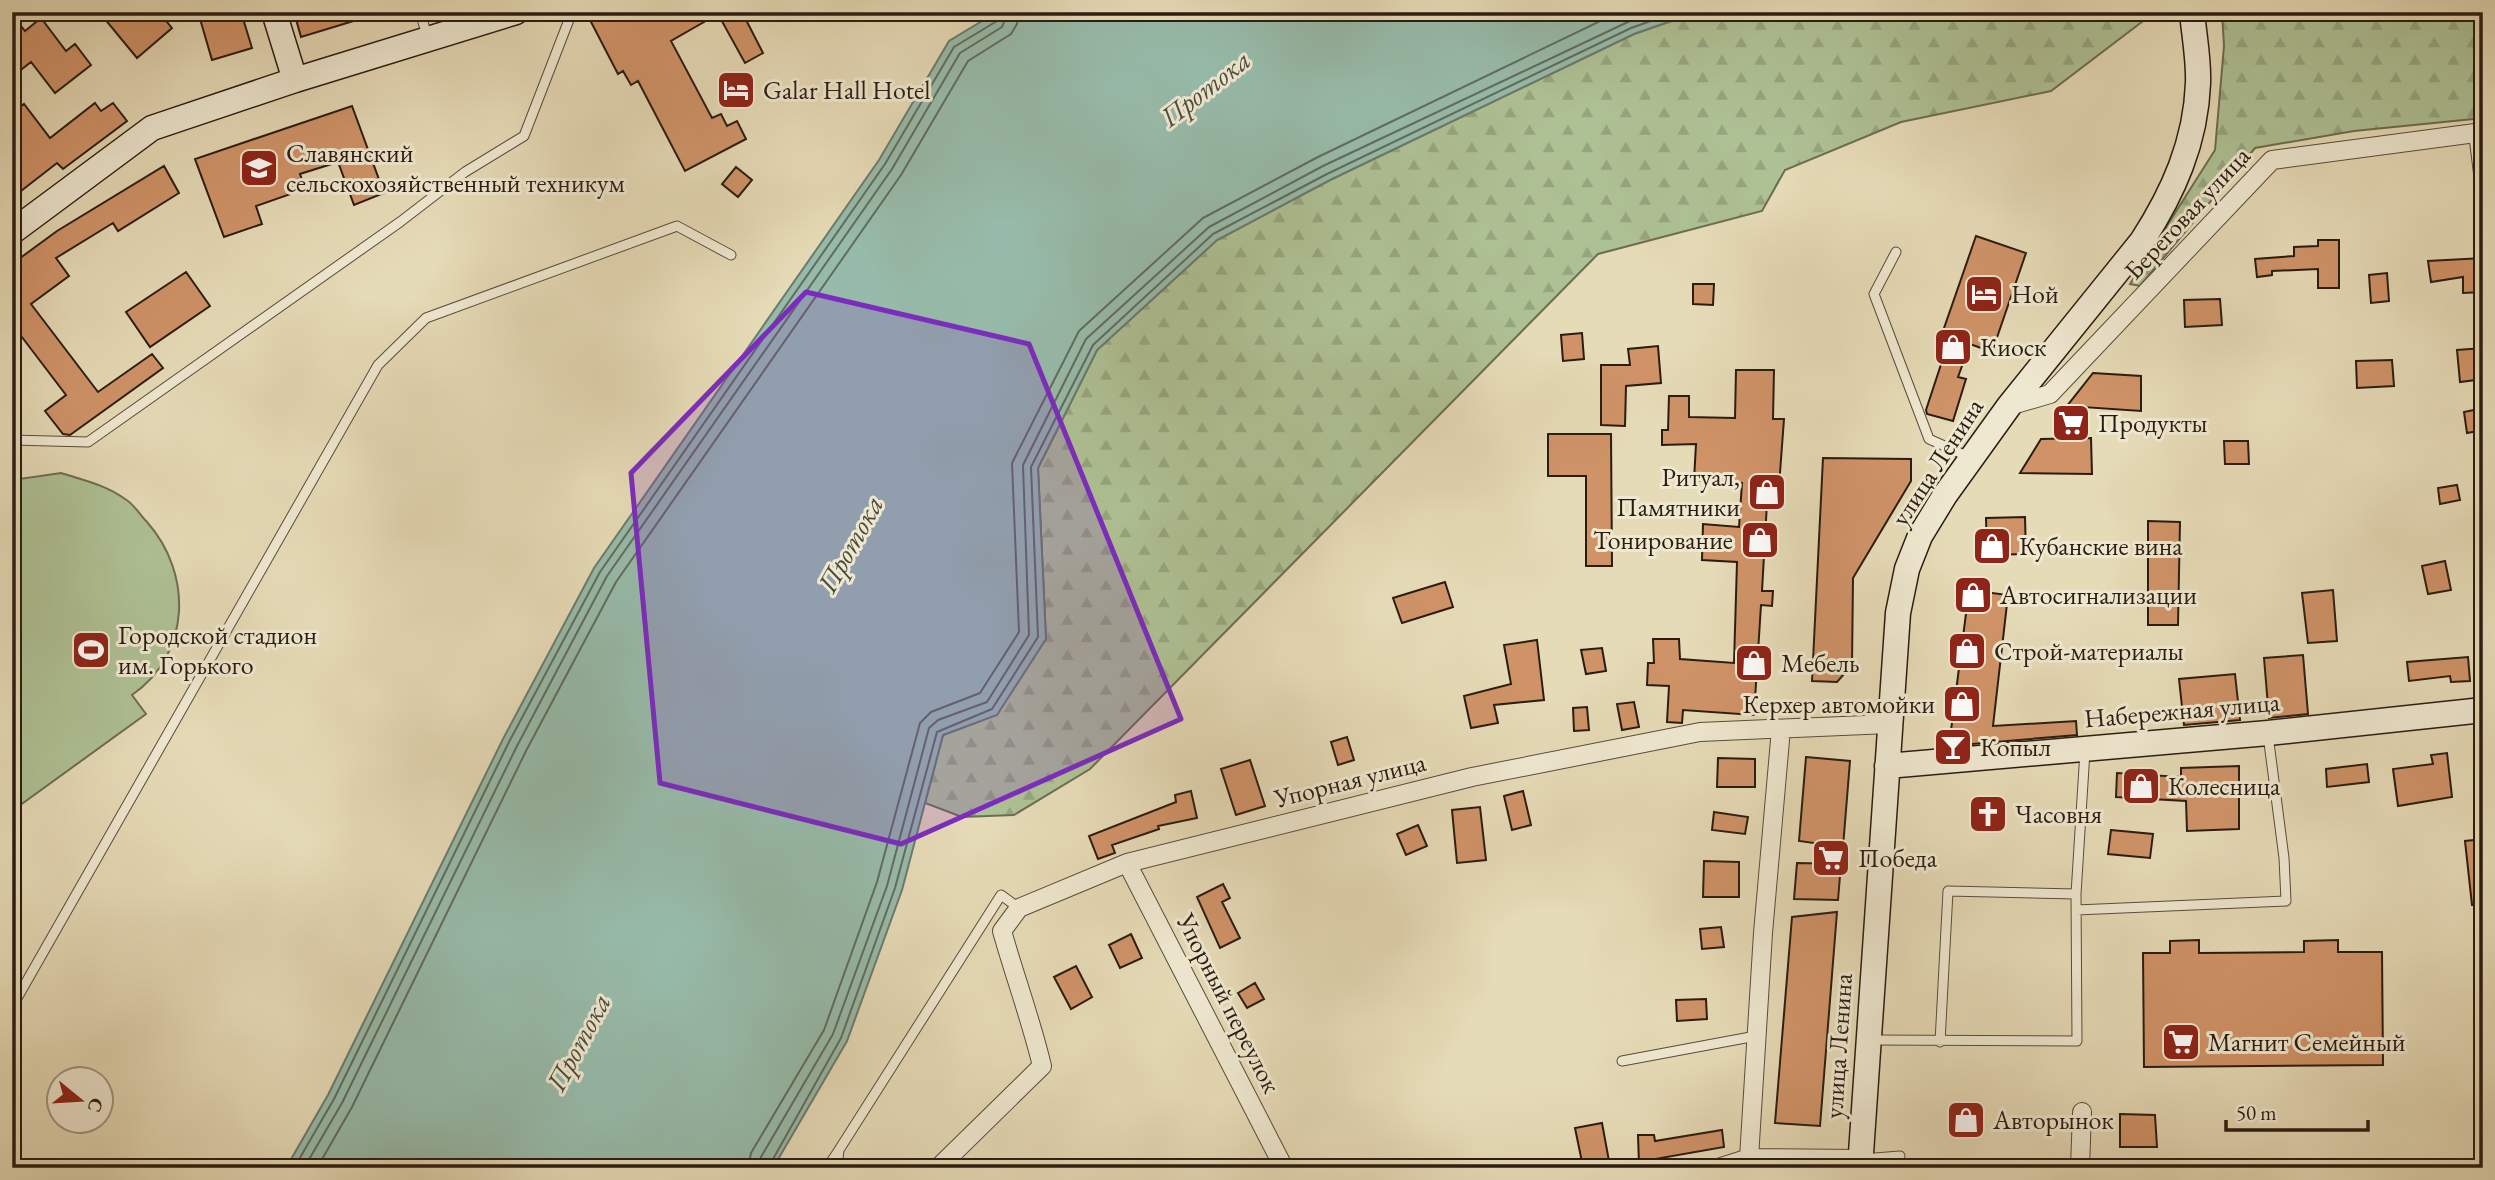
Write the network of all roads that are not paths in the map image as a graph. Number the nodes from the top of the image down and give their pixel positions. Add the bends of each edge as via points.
1 (274, 12) edge
2 (420, 12) edge
3 (516, 12) edge
4 (572, 12) edge
5 (2192, 12) edge
6 (428, 40) junction
7 (295, 79) junction
8 (2480, 133) edge
9 (2483, 173) edge
10 (12, 232) edge
11 (1896, 253) dead end
12 (731, 255) dead end
13 (2010, 406) junction
14 (12, 440) edge
15 (1970, 458) junction
16 (2483, 710) edge
17 (1889, 724) junction
18 (1781, 729) junction
19 (2268, 733) junction
20 (2086, 748) junction
21 (1887, 766) junction
22 (1127, 863) junction
23 (2076, 894) junction
24 (1020, 908) junction
25 (2076, 910) junction
26 (12, 1007) edge
27 (1756, 1036) junction
28 (1869, 1040) junction
29 (1940, 1042) junction
30 (1622, 1061) dead end
31 (2082, 1112) dead end
32 (839, 1150) junction
33 (1900, 1156) dead end
34 (1749, 1163) edge
35 (1860, 1163) edge
36 (827, 1168) edge
37 (837, 1168) edge
38 (938, 1168) edge
39 (1284, 1168) edge
40 (1718, 1168) edge
41 (2080, 1168) edge

1 - 7 main road
2 - 6 lane
3 - 6 main road
4 - 14 lane via 524,136 465,172 88,442
5 - 13 main road, улица Ленина via 2198,83 2192,136 2179,174 2141,241
6 - 7 main road
7 - 10 main road via 152,128
8 - 9 street
8 - 13 street, Береговая улица via 2272,160 2050,394
11 - 15 lane via 1874,294 1929,439
12 - 26 lane via 677,226 426,318 378,365
13 - 15 main road, улица Ленина
15 - 17 main road, улица Ленина via 1920,536 1907,569 1898,613
16 - 19 main road, Набережная улица
17 - 18 street, Упорная улица
17 - 21 main road, улица Ленина
18 - 22 street, Упорная улица via 1700,732 1472,777
18 - 27 street
19 - 20 main road, Набережная улица
19 - 25 lane via 2286,901
20 - 21 main road, Набережная улица
20 - 23 lane
21 - 28 main road, улица Ленина
22 - 24 street, Упорная улица
22 - 39 street, Упорный переулок
23 - 25 lane
23 - 29 lane via 1948,891
24 - 32 lane via 1001,895
24 - 38 street via 1002,931 1029,1009 1042,1066
25 - 29 lane via 2077,1041
27 - 30 lane
27 - 34 street
28 - 29 lane
28 - 35 main road, улица Ленина
31 - 41 street
32 - 36 lane
32 - 37 lane
33 - 35 lane
34 - 35 street
34 - 40 street

